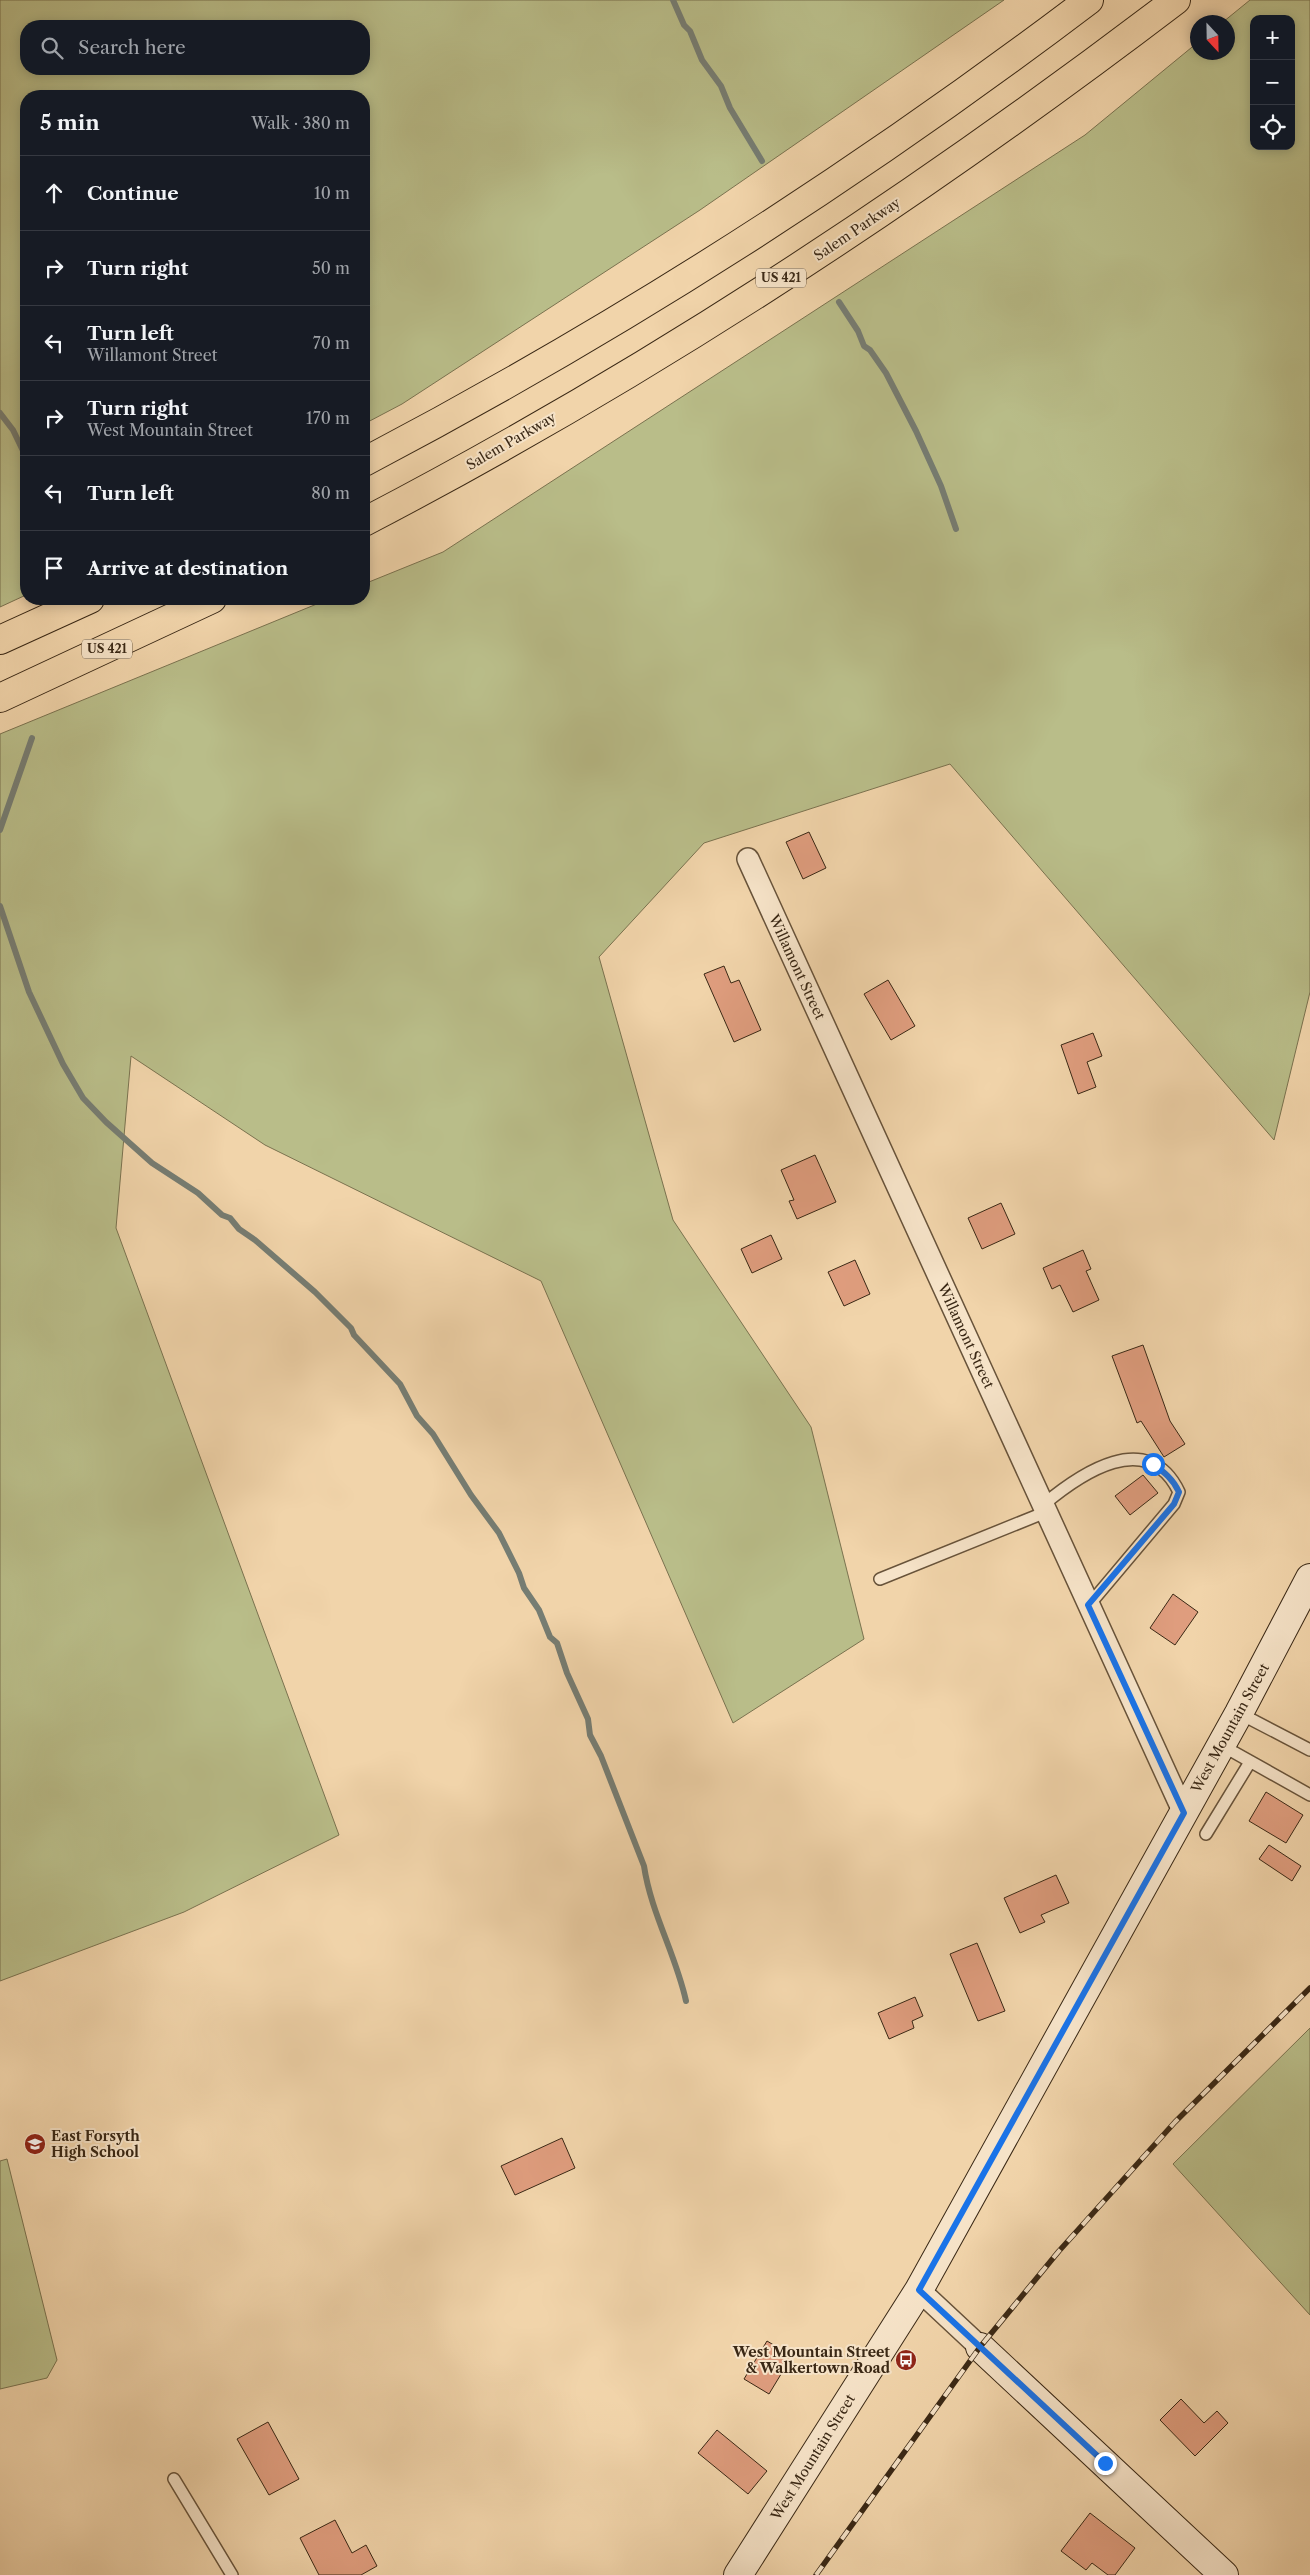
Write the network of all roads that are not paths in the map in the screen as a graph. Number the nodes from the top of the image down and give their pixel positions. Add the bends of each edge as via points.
1 (1089, 0) edge
2 (1176, 0) edge
3 (370, 459) edge
4 (370, 519) edge
5 (77, 605) edge
6 (199, 605) edge
7 (0, 640) edge
8 (0, 698) edge
9 (748, 859) dead end
10 (1044, 1509) junction
11 (1310, 1578) edge
12 (880, 1579) dead end
13 (1088, 1605) junction
14 (1239, 1713) junction
15 (1221, 1745) junction
16 (1310, 1750) edge
17 (1250, 1762) junction
18 (1310, 1795) edge
19 (1184, 1813) junction
20 (1206, 1834) dead end
21 (919, 2290) junction
22 (980, 2347) joint
23 (174, 2479) dead end
24 (232, 2575) edge
25 (738, 2575) edge
26 (1224, 2575) edge

1 - 3 highway via 886,146 756,232 582,340
2 - 4 highway, Salem Parkway / US 421 via 988,139 810,260 609,385
5 - 7 highway
6 - 8 highway, US 421
9 - 10 street, Willamont Street
10 - 12 lane
10 - 13 street, Willamont Street
10 - 13 lane via 1080,1477 1122,1459 1153,1464 1167,1474 1179,1492 1174,1504
11 - 14 main road, West Mountain Street
13 - 19 street, Willamont Street
14 - 15 main road, West Mountain Street
14 - 16 lane
15 - 17 lane
15 - 19 main road, West Mountain Street
17 - 18 lane
17 - 20 lane
19 - 21 main road, West Mountain Street
21 - 22 street
21 - 25 main road, West Mountain Street
22 - 26 main road
23 - 24 lane

